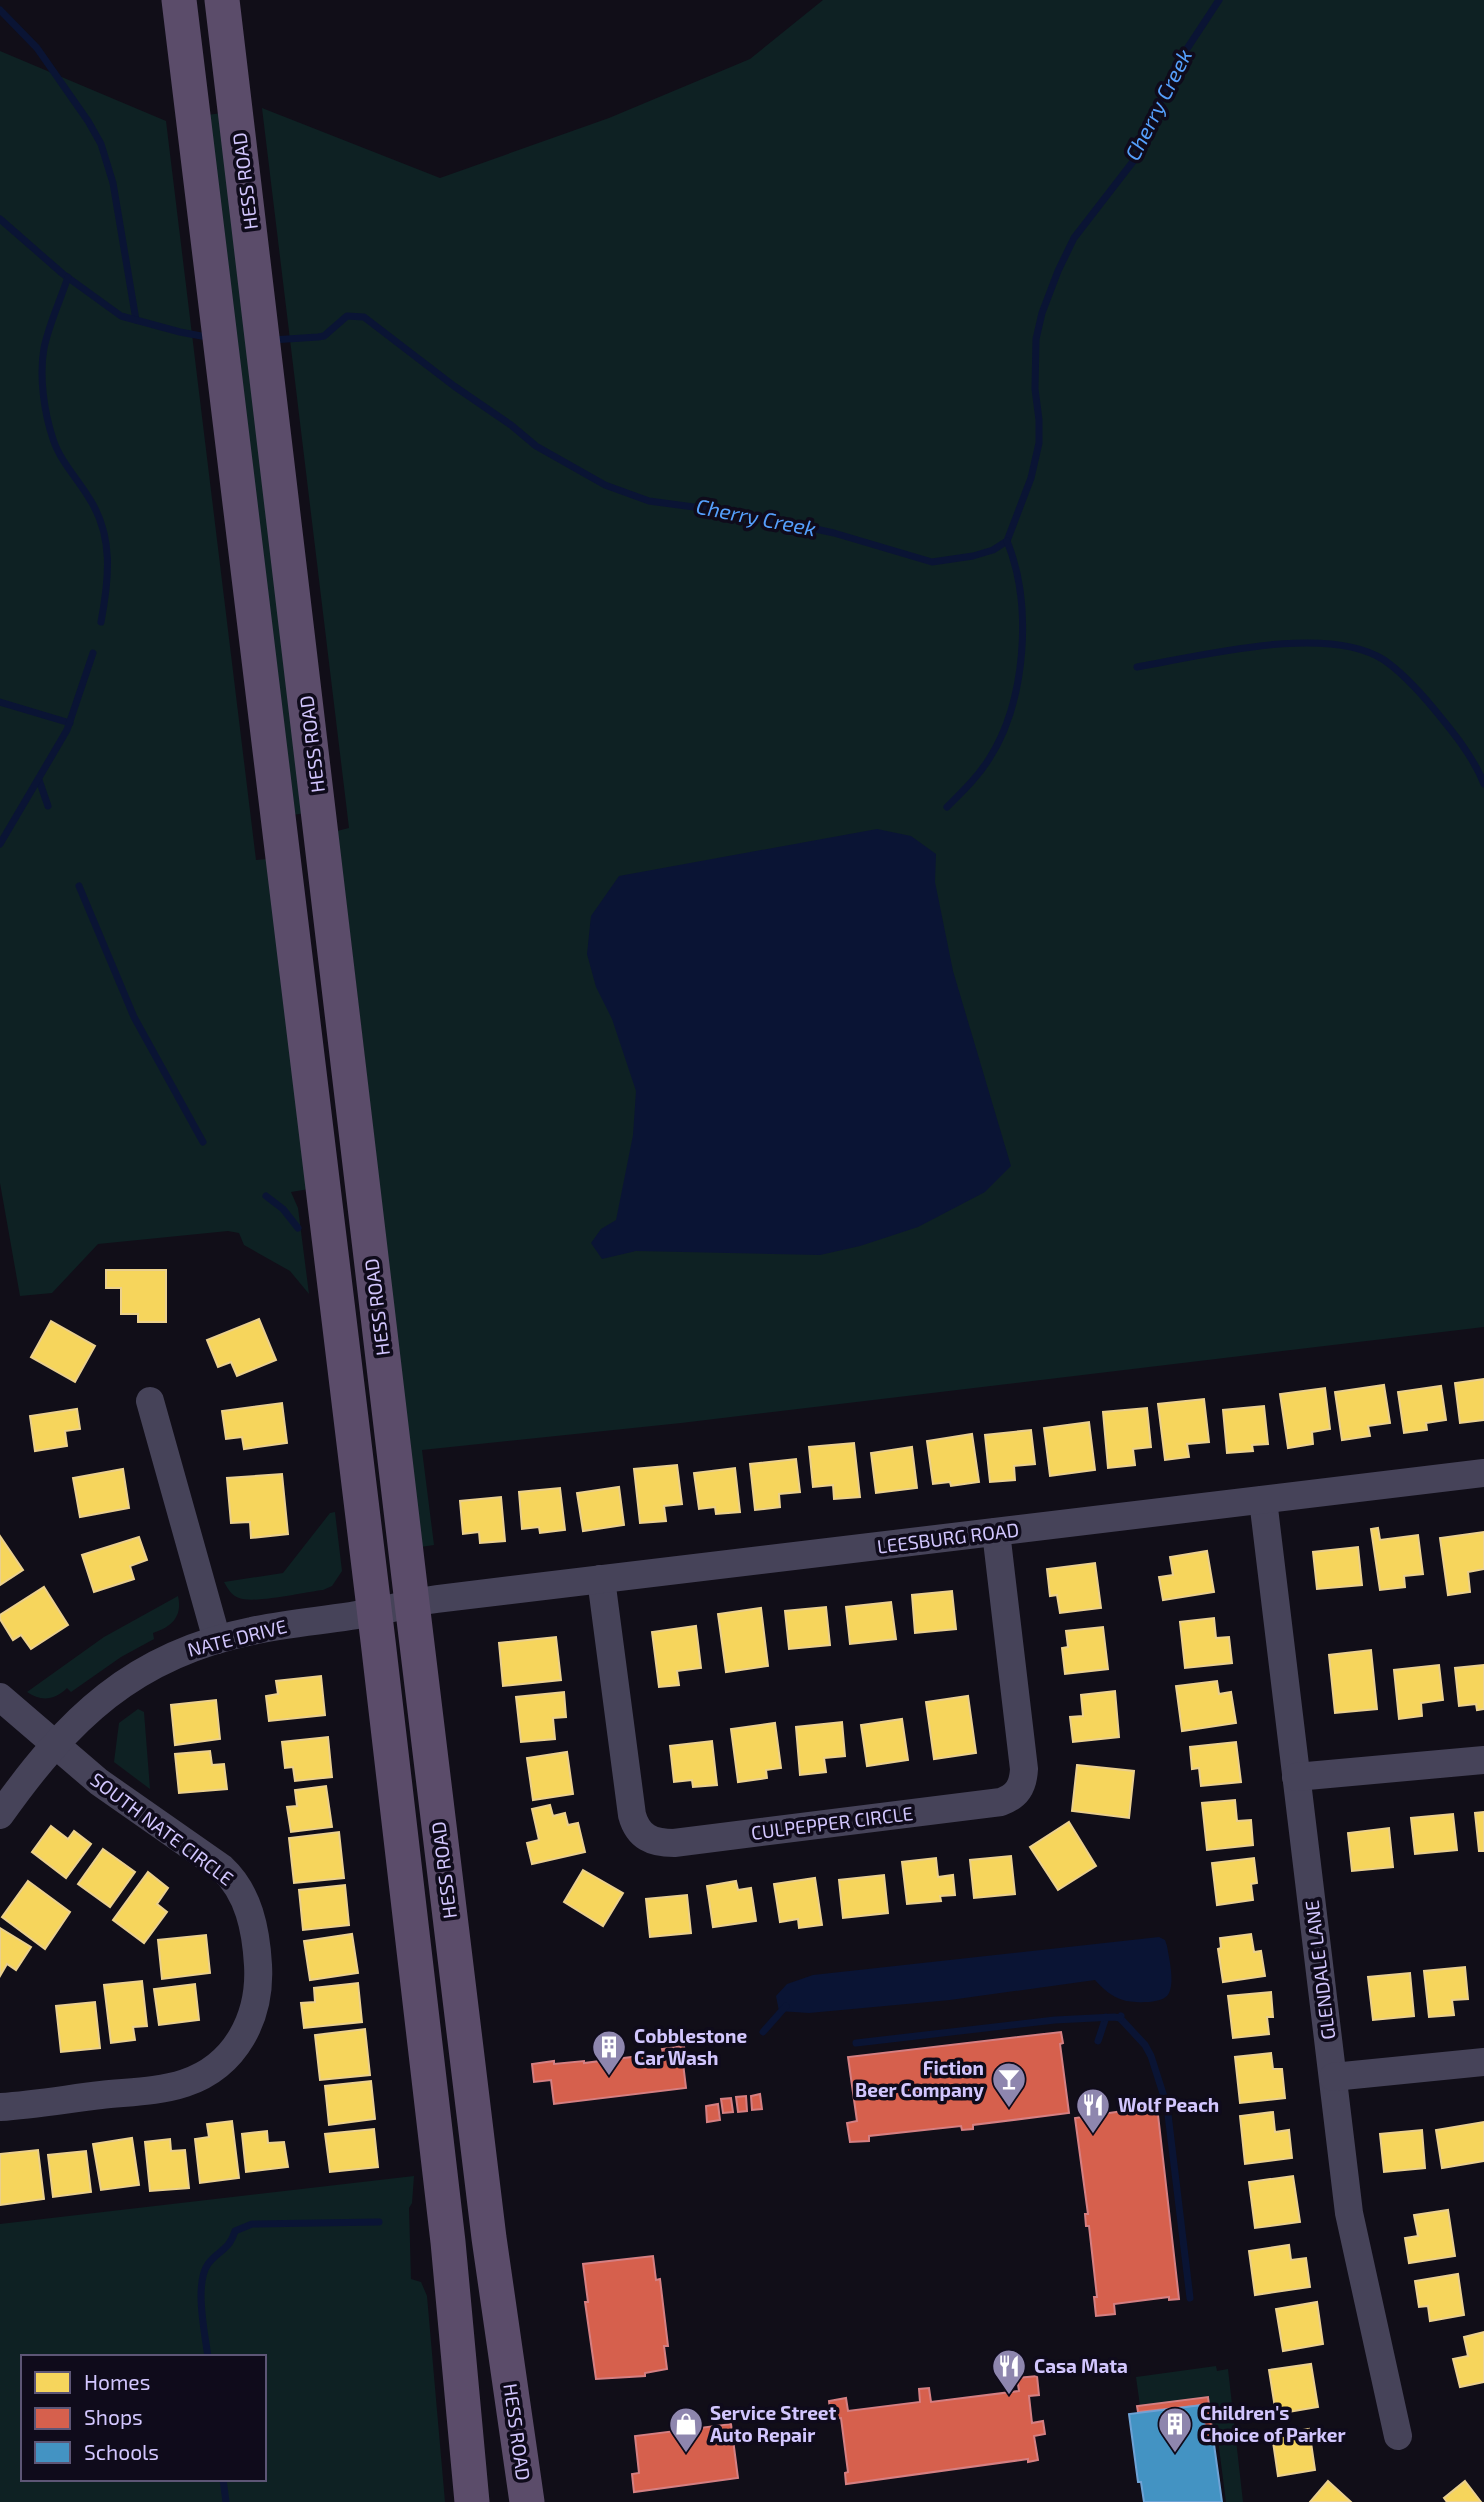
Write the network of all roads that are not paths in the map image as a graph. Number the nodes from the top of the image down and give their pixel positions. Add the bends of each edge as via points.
1 (179, 0) edge
2 (222, 0) edge
3 (150, 1401) dead end
4 (1484, 1473) edge
5 (1263, 1500) junction
6 (996, 1532) junction
7 (601, 1579) junction
8 (412, 1603) junction
9 (375, 1612) junction
10 (217, 1640) junction
11 (0, 1697) edge
12 (54, 1744) junction
13 (1484, 1760) edge
14 (1296, 1777) junction
15 (0, 1815) edge
16 (1484, 2062) edge
17 (1333, 2077) junction
18 (0, 2107) edge
19 (1398, 2436) dead end
20 (472, 2502) edge
21 (527, 2502) edge

1 - 9 main road, HESS ROAD
2 - 8 main road, HESS ROAD
3 - 10 street
4 - 5 street, LEESBURG ROAD
5 - 6 street, LEESBURG ROAD
5 - 14 street, GLENDALE LANE
6 - 7 street, LEESBURG ROAD
6 - 7 street, CULPEPPER CIRCLE via 1024,1769 1023,1783 1012,1798 674,1843 649,1840 635,1827
7 - 8 street, LEESBURG ROAD
8 - 9 street, NATE DRIVE
8 - 21 main road, HESS ROAD via 489,2238
9 - 10 street, NATE DRIVE via 253,1630
9 - 20 main road, HESS ROAD via 446,2219
10 - 12 street, NATE DRIVE via 179,1653 134,1677 86,1711
11 - 12 street, SOUTH NATE CIRCLE
12 - 15 street, NATE DRIVE
12 - 18 street, SOUTH NATE CIRCLE via 233,1879 245,1900 254,1933 257,1998 235,2048 193,2080 163,2088
13 - 14 street
14 - 17 street, GLENDALE LANE
16 - 17 street
17 - 19 street, GLENDALE LANE via 1352,2232

